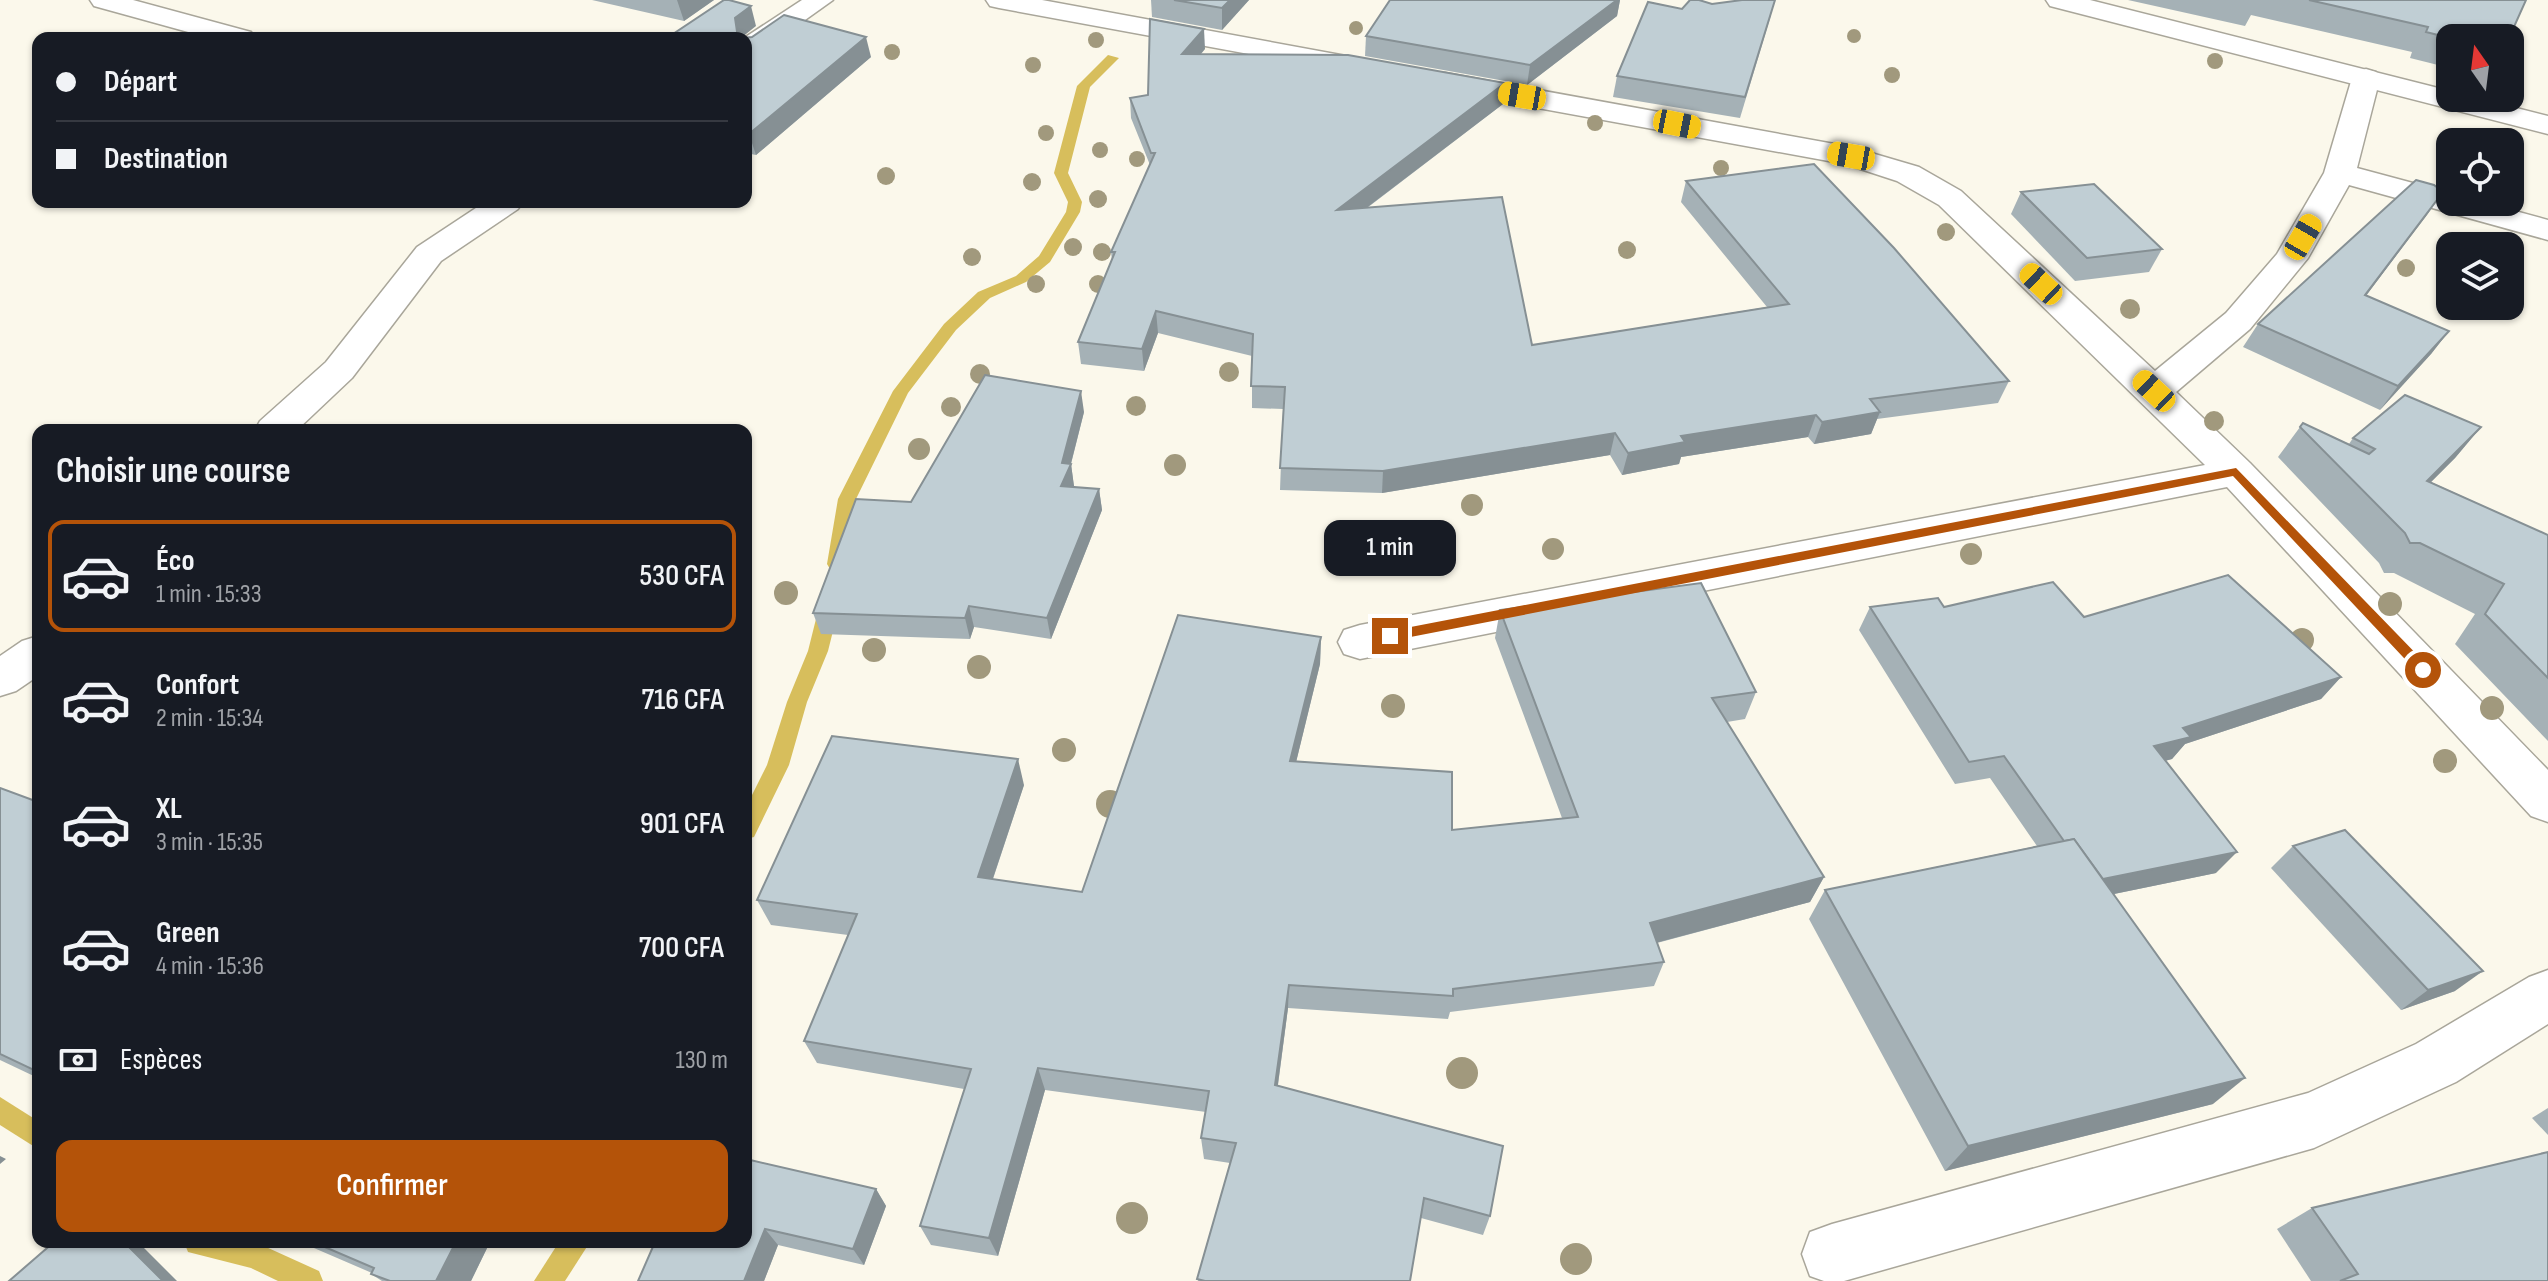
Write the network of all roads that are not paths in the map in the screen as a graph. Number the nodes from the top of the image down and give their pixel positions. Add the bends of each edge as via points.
1 (103, 0) edge
2 (820, 0) edge
3 (999, 0) edge
4 (2059, 0) edge
5 (219, 32) edge
6 (752, 45) edge
7 (1392, 72) edge
8 (1423, 78) edge
9 (2366, 78) junction
10 (2548, 125) edge
11 (2340, 173) junction
12 (498, 208) edge
13 (2548, 230) edge
14 (2154, 391) junction
15 (280, 424) edge
16 (2236, 472) junction
17 (1360, 642) dead end
18 (2548, 802) edge
19 (2548, 995) edge
20 (1832, 1254) dead end

1 - 5 street
2 - 6 street
3 - 7 street
4 - 9 street
8 - 14 street via 1851,156 1908,174 1950,198
9 - 10 street
9 - 11 street
11 - 13 street
11 - 14 street via 2291,258 2247,310
12 - 15 street via 429,254 339,370
14 - 16 street
16 - 17 street
16 - 18 street
19 - 20 street via 2436,1063 2314,1120

